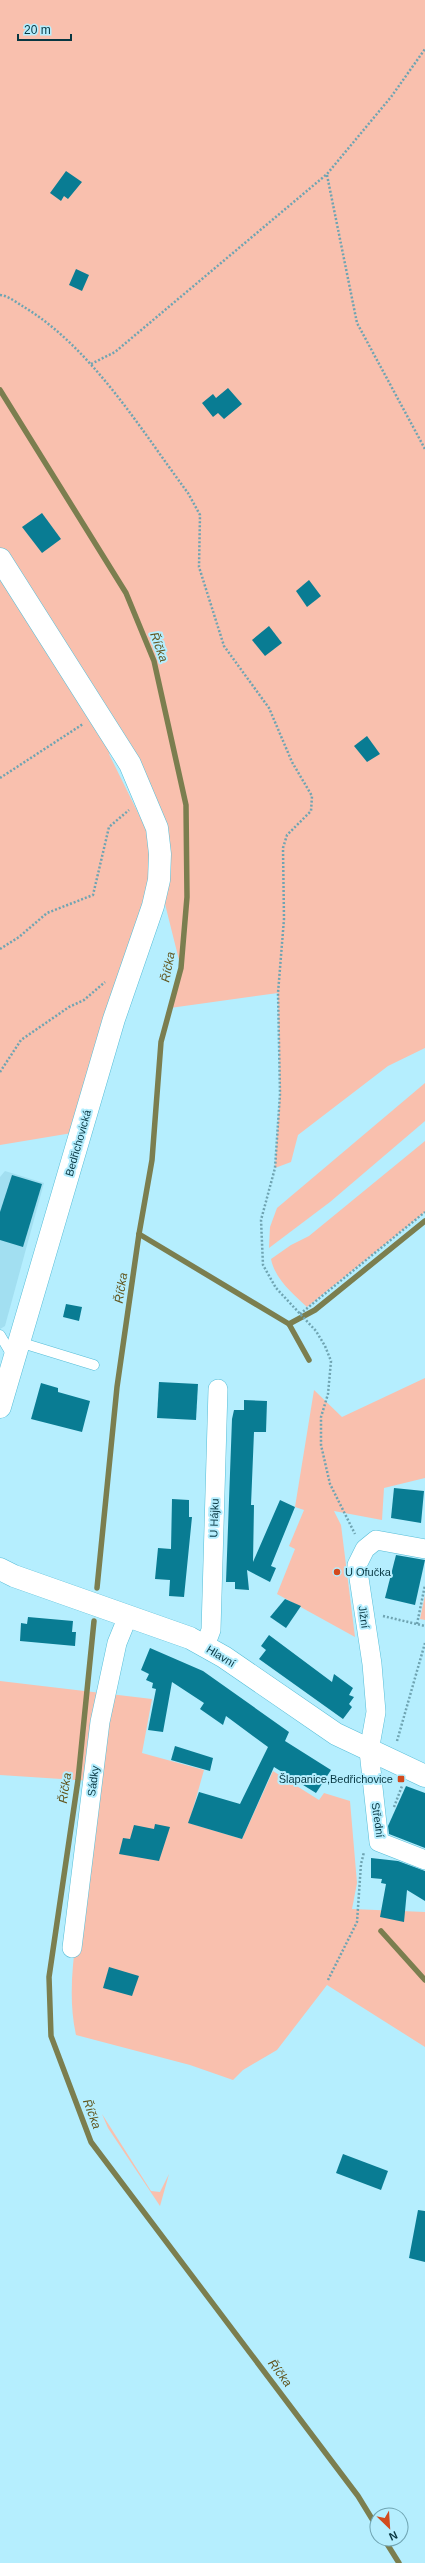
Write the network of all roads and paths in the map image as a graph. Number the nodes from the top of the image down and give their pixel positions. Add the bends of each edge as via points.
1 (425, 49) edge
2 (327, 174) junction
3 (0, 295) edge
4 (91, 364) junction
5 (425, 449) edge
6 (0, 559) edge
7 (98, 714) junction
8 (0, 778) edge
9 (145, 798) junction
10 (0, 949) edge
11 (108, 980) dead end
12 (0, 1072) edge
13 (425, 1212) edge
14 (300, 1314) junction
15 (11, 1346) edge
16 (94, 1365) dead end
17 (218, 1389) dead end
18 (0, 1407) edge
19 (365, 1549) junction
20 (425, 1549) edge
21 (0, 1569) edge
22 (425, 1585) edge
23 (363, 1612) junction
24 (128, 1616) junction
25 (417, 1624) junction
26 (425, 1626) edge
27 (425, 1643) edge
28 (205, 1646) junction
29 (395, 1746) dead end
30 (370, 1750) junction
31 (425, 1776) edge
32 (379, 1842) junction
33 (425, 1860) edge
34 (72, 1948) dead end
35 (328, 1980) dead end

1 - 2 path via 391,97
2 - 4 path via 115,352
2 - 5 path via 357,323
3 - 4 path via 34,313 62,333
4 - 14 path via 188,493 200,515 198,567 224,646 269,708 292,762 312,796 312,811 287,835 283,848 284,919 278,993 279,1108 275,1168 261,1220 263,1266 276,1288
6 - 7 street, Bedřichovická
7 - 8 path
7 - 9 street, Bedřichovická via 130,764
9 - 10 path via 109,827 94,895 47,913 19,937
9 - 15 street, Bedřichovická via 156,828 160,854 159,880
11 - 12 path via 84,1000 21,1040
13 - 14 path
14 - 19 path via 326,1346 331,1361 328,1394 321,1417 321,1445 330,1484 348,1523
15 - 16 lane
15 - 18 street, Bedřichovická
17 - 28 street, U Hájku via 211,1630
19 - 20 street via 376,1540
19 - 23 street, Jižní via 357,1564
21 - 24 street, Hlavní
22 - 25 path
23 - 25 path
23 - 30 street, Jižní via 372,1664 376,1712
24 - 28 street, Hlavní via 178,1633
24 - 34 street, Sádky via 117,1643 100,1722
25 - 26 path
27 - 29 path
28 - 30 street, Hlavní via 336,1734
30 - 31 street, Hlavní
30 - 32 street, Střední
32 - 33 street, Střední
32 - 35 path via 368,1839 361,1864 357,1922

